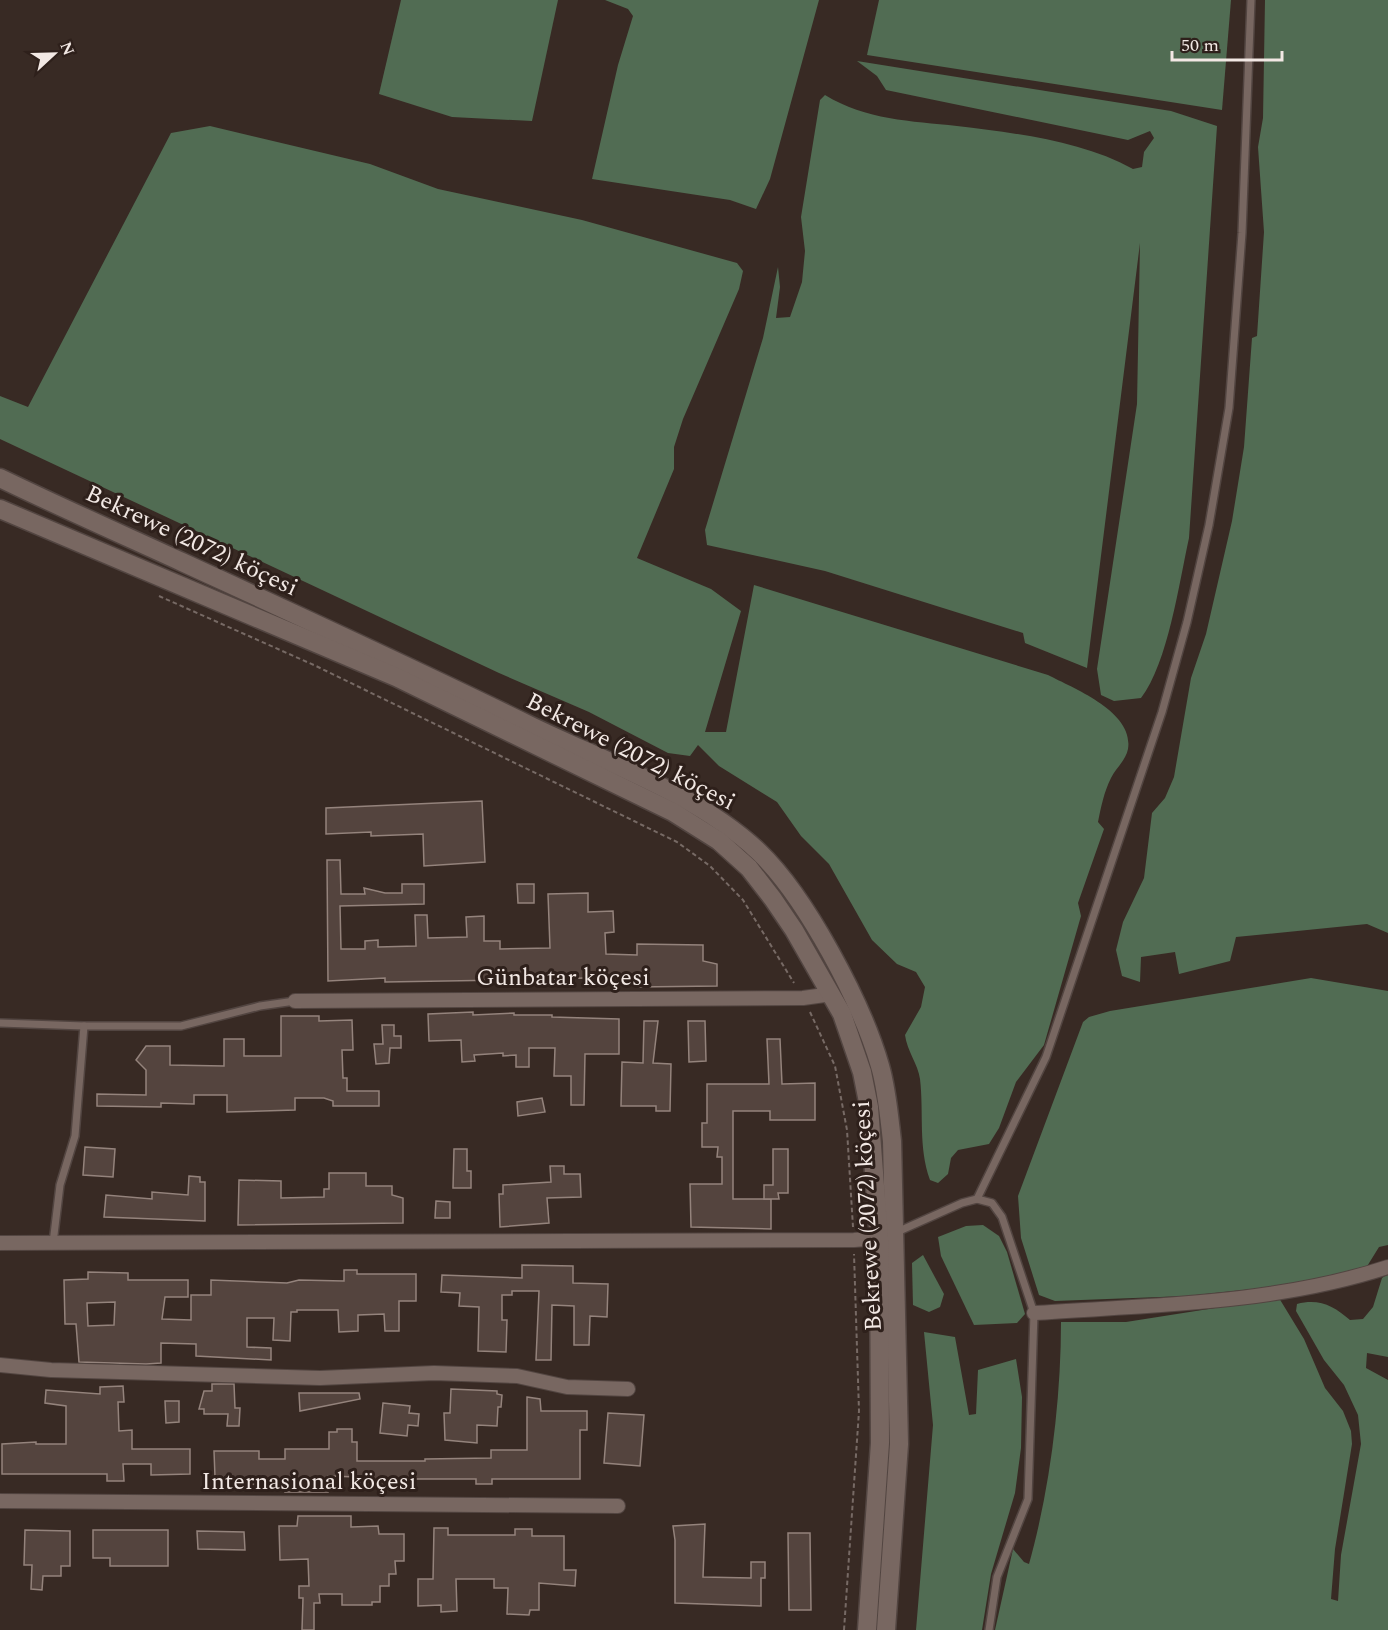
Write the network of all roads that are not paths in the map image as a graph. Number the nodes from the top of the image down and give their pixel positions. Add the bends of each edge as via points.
1 (1251, 0) edge
2 (0, 478) edge
3 (0, 509) edge
4 (832, 994) junction
5 (295, 1001) joint
6 (0, 1023) edge
7 (84, 1026) junction
8 (977, 1199) junction
9 (887, 1235) junction
10 (0, 1243) edge
11 (53, 1244) junction
12 (1388, 1267) edge
13 (1034, 1313) junction
14 (0, 1365) edge
15 (628, 1389) dead end
16 (0, 1501) edge
17 (618, 1506) dead end
18 (867, 1630) edge
19 (886, 1630) edge
20 (988, 1630) edge

1 - 8 lane via 1242,233 1229,408 1194,590 1162,712 1047,1057
2 - 9 main road, Bekrewe (2072) köçesi via 401,663 682,799 728,826 760,854 786,885 836,963 859,1008 880,1066 892,1142
3 - 4 main road, Bekrewe (2072) köçesi via 396,677 674,812 719,841 749,868 794,930
4 - 5 street, Günbatar köçesi via 803,998
4 - 9 main road, Bekrewe (2072) köçesi via 862,1072
5 - 7 lane via 181,1026
6 - 7 lane
7 - 11 lane via 75,1136 60,1185
8 - 9 lane
8 - 13 lane via 992,1203 1002,1217
9 - 11 street via 854,1240
9 - 18 main road, Bekrewe (2072) köçesi via 880,1443
9 - 19 main road, Bekrewe (2072) köçesi via 899,1444
10 - 11 street
12 - 13 street via 1324,1286 1187,1303
13 - 20 lane via 1028,1499 998,1578
14 - 15 street via 320,1378 434,1373 517,1376 567,1387
16 - 17 street, Internasional köçesi

